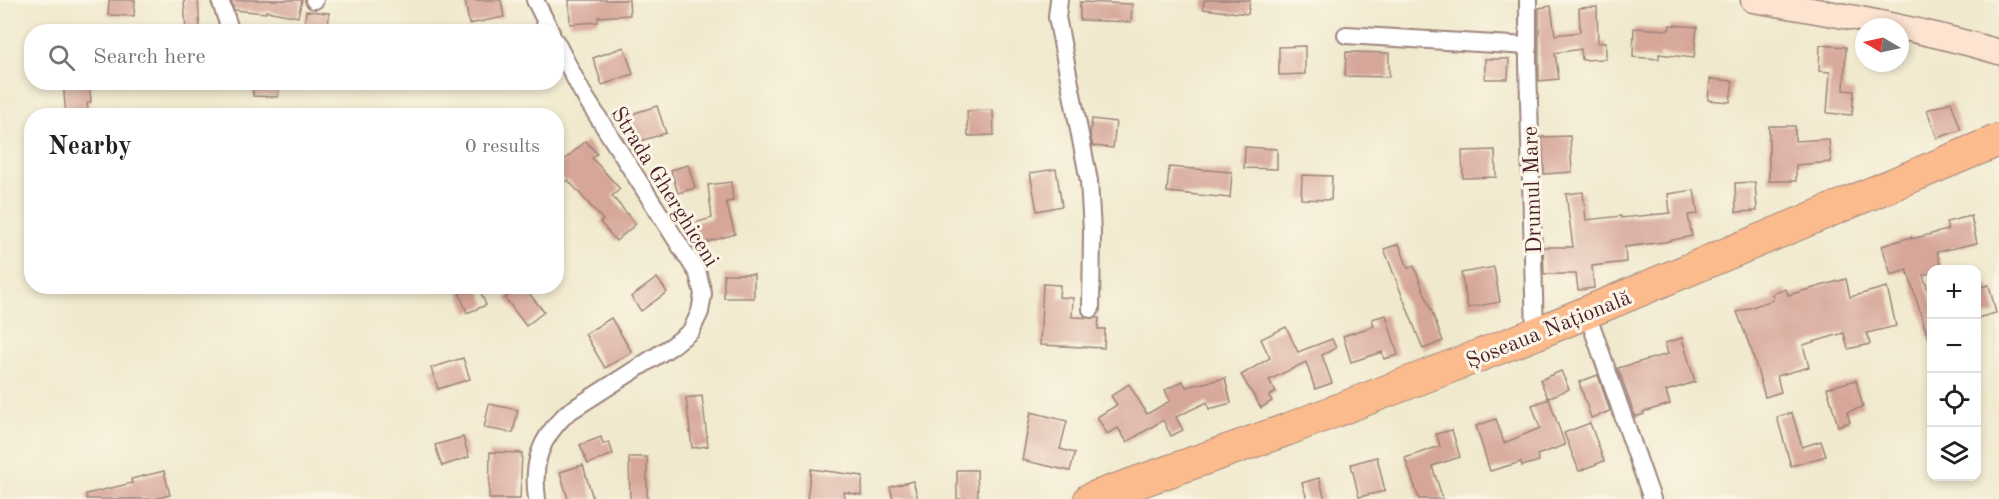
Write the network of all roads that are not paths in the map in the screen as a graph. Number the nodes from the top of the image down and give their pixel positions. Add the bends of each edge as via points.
1 (220, 0) edge
2 (535, 0) edge
3 (1059, 0) edge
4 (1528, 0) edge
5 (1753, 0) edge
6 (228, 24) edge
7 (547, 24) edge
8 (1346, 35) dead end
9 (1528, 46) junction
10 (1999, 52) edge
11 (564, 57) edge
12 (1999, 140) edge
13 (1999, 157) edge
14 (1092, 309) dead end
15 (1593, 330) junction
16 (1535, 334) junction
17 (537, 499) edge
18 (1090, 499) edge
19 (1141, 499) edge
20 (1652, 499) edge

1 - 6 street
2 - 7 street
3 - 14 street via 1057,17 1089,181
4 - 9 street, Drumul Mare
5 - 10 street via 1888,24
8 - 9 street
9 - 16 street, Drumul Mare
11 - 17 street, Strada Gherghiceni via 698,274 703,294 691,332 567,413 553,427 538,456
12 - 16 highway, Șoseaua Națională
13 - 15 highway, Șoseaua Națională
15 - 19 highway, Șoseaua Națională via 1291,447
15 - 20 street
16 - 18 highway, Șoseaua Națională via 1286,430

